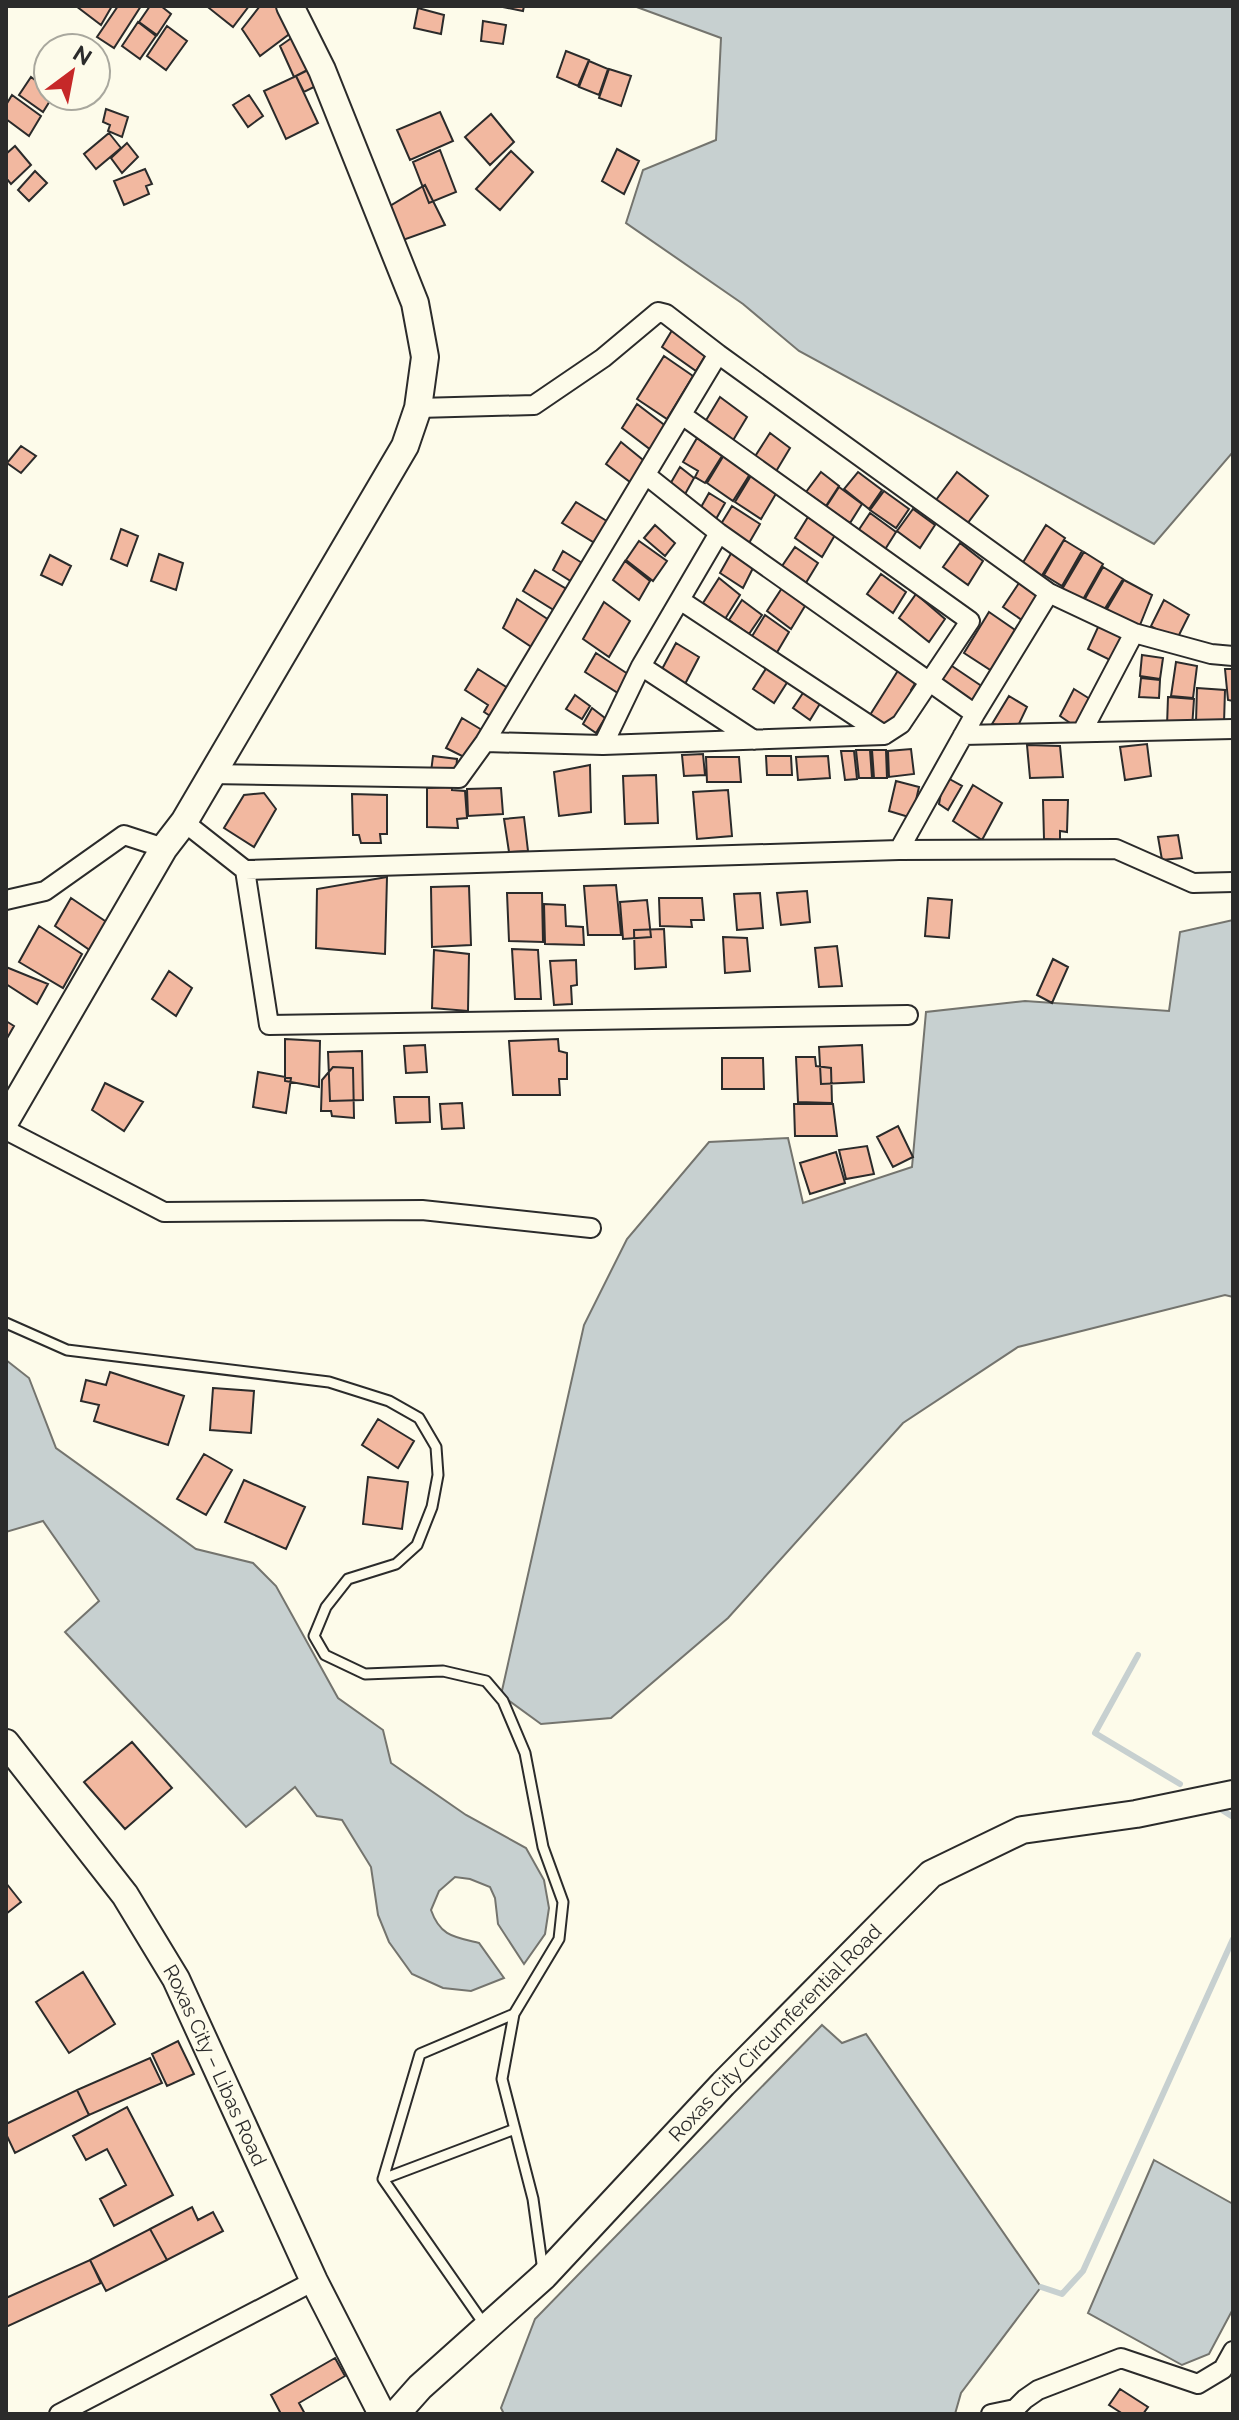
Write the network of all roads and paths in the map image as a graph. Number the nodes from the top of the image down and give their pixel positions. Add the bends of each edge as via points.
1 (290, 6) edge
2 (718, 354) junction
3 (418, 408) junction
4 (682, 415) junction
5 (646, 475) junction
6 (719, 533) junction
7 (1049, 593) junction
8 (680, 600) junction
9 (1134, 633) junction
10 (1233, 656) edge
11 (641, 666) junction
12 (929, 683) junction
13 (975, 714) junction
14 (1233, 729) edge
15 (1082, 732) junction
16 (884, 735) junction
17 (963, 735) junction
18 (754, 740) junction
19 (485, 742) junction
20 (603, 745) junction
21 (210, 774) junction
22 (184, 822) junction
23 (164, 848) junction
24 (899, 850) junction
25 (245, 870) junction
26 (1233, 882) edge
27 (6, 900) edge
28 (908, 1015) dead end
29 (6, 1120) edge
30 (6, 1130) edge
31 (591, 1228) dead end
32 (6, 1323) edge
33 (13, 1758) edge
34 (1233, 1794) edge
35 (514, 2014) junction
36 (515, 2129) junction
37 (383, 2179) junction
38 (544, 2276) junction
39 (314, 2281) junction
40 (486, 2327) junction
41 (1233, 2351) edge
42 (59, 2414) edge
43 (382, 2414) edge
44 (396, 2414) edge
45 (991, 2414) edge

1 - 3 street via 322,70 415,303 425,357
2 - 3 street via 658,312 534,405
2 - 4 street
2 - 7 street
3 - 21 street via 405,446
4 - 5 street
4 - 12 street via 970,621
5 - 6 street
5 - 19 street
6 - 8 street
6 - 12 street
7 - 9 street
7 - 13 street
8 - 11 street
8 - 16 street
9 - 10 street
9 - 15 street
11 - 18 street
11 - 20 street
12 - 13 street
12 - 16 street via 901,724
13 - 17 street
14 - 15 street
15 - 17 street
16 - 18 street
17 - 24 street
18 - 20 street
19 - 20 street
19 - 21 street via 459,778
21 - 22 street
22 - 23 street
22 - 25 street
23 - 27 street via 124,835 45,891
23 - 29 street
24 - 25 street
24 - 26 street via 1116,849 1193,883
25 - 28 street via 269,1025
30 - 31 street via 164,1212 422,1210
32 - 35 lane via 67,1350 329,1382 389,1401 419,1418 436,1447 438,1475 417,1545 396,1564 348,1579 326,1607 314,1636 325,1655 365,1674 443,1671 486,1681 503,1701 525,1753 543,1847 563,1902 559,1939
33 - 39 street, Roxas City – Libas Road via 125,1895 176,1979
34 - 38 street, Roxas City Circumferential Road via 1022,1830 931,1874 723,2084
35 - 36 lane via 502,2079
35 - 37 lane via 420,2054
36 - 37 lane
36 - 38 lane via 533,2199
37 - 40 lane
38 - 40 street, Roxas City Circumferential Road
39 - 42 street
39 - 43 street, Roxas City – Libas Road
40 - 44 street, Roxas City Circumferential Road
41 - 45 street via 1223,2369 1198,2384 1121,2358 1038,2390 1015,2409

